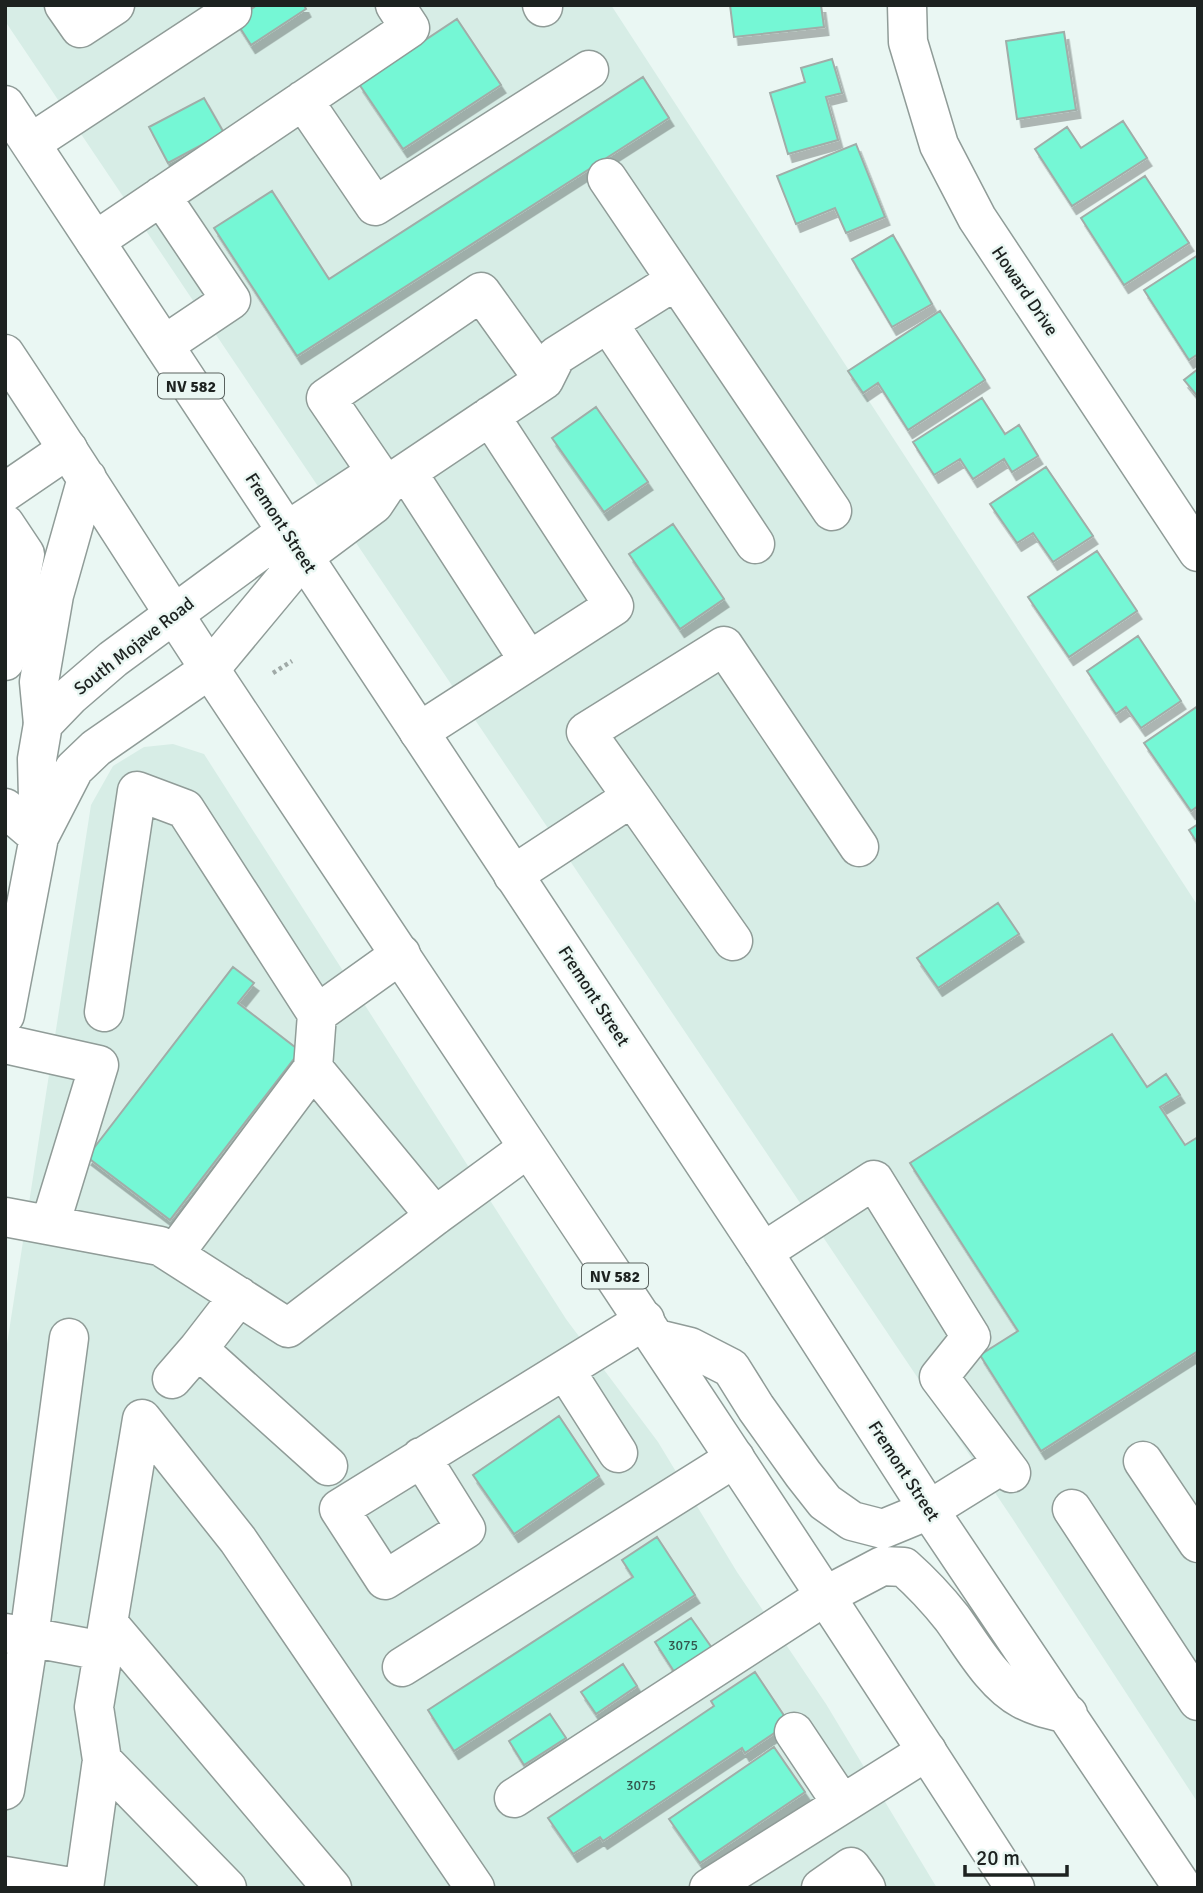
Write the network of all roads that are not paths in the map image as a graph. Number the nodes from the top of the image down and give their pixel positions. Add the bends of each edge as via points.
1 (64, 5) edge
2 (115, 5) edge
3 (229, 5) edge
4 (395, 5) edge
5 (907, 5) edge
6 (589, 70) dead end
7 (303, 100) junction
8 (5, 105) edge
9 (30, 143) junction
10 (607, 178) dead end
11 (161, 196) junction
12 (95, 241) junction
13 (675, 281) junction
14 (608, 323) junction
15 (164, 345) junction
16 (5, 354) edge
17 (544, 380) junction
18 (490, 416) junction
19 (78, 464) junction
20 (397, 479) junction
21 (5, 492) edge
22 (832, 511) dead end
23 (5, 524) edge
24 (295, 544) junction
25 (755, 544) dead end
26 (1198, 552) edge
27 (174, 614) junction
28 (5, 661) edge
29 (529, 661) junction
30 (210, 669) junction
31 (43, 724) junction
32 (419, 732) junction
33 (632, 797) junction
34 (5, 808) edge
35 (38, 837) junction
36 (859, 847) dead end
37 (513, 875) junction
38 (733, 941) dead end
39 (401, 954) junction
40 (104, 1012) dead end
41 (317, 1014) junction
42 (5, 1015) edge
43 (5, 1044) edge
44 (313, 1068) junction
45 (528, 1147) junction
46 (435, 1216) junction
47 (5, 1217) edge
48 (51, 1226) junction
49 (763, 1252) junction
50 (174, 1254) junction
51 (239, 1296) junction
52 (651, 1329) junction
53 (69, 1338) dead end
54 (198, 1349) junction
55 (565, 1370) junction
56 (172, 1379) dead end
57 (618, 1453) dead end
58 (421, 1457) dead end
59 (735, 1458) junction
60 (1143, 1461) dead end
61 (328, 1466) dead end
62 (1072, 1509) dead end
63 (929, 1510) junction
64 (1198, 1543) edge
65 (825, 1595) junction
66 (17, 1635) edge
67 (106, 1637) junction
68 (402, 1667) dead end
69 (1198, 1701) edge
70 (1068, 1714) junction
71 (794, 1732) dead end
72 (927, 1751) junction
73 (102, 1760) junction
74 (5, 1790) edge
75 (514, 1798) dead end
76 (842, 1804) junction
77 (5, 1876) edge
78 (77, 1888) edge
79 (83, 1888) edge
80 (228, 1888) edge
81 (332, 1888) edge
82 (475, 1888) edge
83 (709, 1888) edge
84 (821, 1888) edge
85 (866, 1888) edge
86 (1015, 1888) edge
87 (1183, 1888) edge

1 - 2 main road via 80,28
3 - 9 main road via 232,11
4 - 7 main road via 410,28
5 - 26 main road, Howard Drive via 908,42 939,145 976,218
6 - 7 main road via 375,206
7 - 11 main road
8 - 9 main road, Fremont Street / NV 582
9 - 12 main road, Fremont Street / NV 582
10 - 13 main road
11 - 12 main road
11 - 15 main road via 231,300
12 - 15 main road, Fremont Street / NV 582
13 - 14 main road
13 - 22 main road
14 - 17 main road via 556,356
14 - 25 main road
15 - 24 main road, Fremont Street / NV 582
16 - 19 main road, NV 582
17 - 18 main road
17 - 20 main road via 481,292 326,398
18 - 20 main road
18 - 29 main road via 614,606
19 - 21 main road
19 - 27 main road, NV 582
19 - 31 main road via 39,682
20 - 24 main road via 374,505
20 - 29 main road
23 - 28 main road via 25,554
24 - 27 main road, South Mojave Road
24 - 30 main road
24 - 32 main road, Fremont Street / NV 582
27 - 30 main road, NV 582
27 - 31 main road, South Mojave Road via 95,673
29 - 32 main road
30 - 35 main road via 96,748 74,769
30 - 39 main road, NV 582
31 - 35 main road via 37,759
32 - 37 main road, Fremont Street / NV 582
33 - 36 main road via 586,732 724,646
33 - 37 main road
33 - 38 main road
34 - 35 main road
35 - 42 main road
37 - 49 main road, Fremont Street / NV 582
39 - 41 main road
39 - 45 main road, NV 582
40 - 41 main road via 138,791 185,808
41 - 44 main road
43 - 48 main road via 99,1065
44 - 46 main road
44 - 50 main road
45 - 46 main road
45 - 52 main road, NV 582
46 - 51 main road via 288,1328
47 - 48 main road
48 - 50 main road via 160,1246
49 - 63 main road, Fremont Street / NV 582
49 - 63 main road via 873,1180 971,1337 939,1377 1007,1469
50 - 51 main road
51 - 54 main road
52 - 55 main road
52 - 59 main road, NV 582
52 - 63 main road via 731,1368 825,1502 852,1521 883,1529
53 - 66 main road
54 - 56 main road
54 - 61 main road
55 - 57 main road
55 - 58 main road
59 - 65 main road, NV 582
59 - 68 main road
60 - 64 main road
62 - 69 main road
63 - 70 main road, Fremont Street / NV 582
65 - 70 main road via 883,1566 904,1567 934,1596 993,1675 1020,1699
65 - 72 main road, NV 582
65 - 75 main road
66 - 67 main road
66 - 74 main road
67 - 73 main road via 94,1707
67 - 81 main road
67 - 82 main road via 142,1419 237,1540
70 - 87 main road, Fremont Street / NV 582
71 - 76 main road
72 - 76 main road
72 - 86 main road, NV 582
73 - 79 main road
73 - 80 main road
76 - 83 main road
77 - 78 main road
84 - 85 main road via 851,1867

